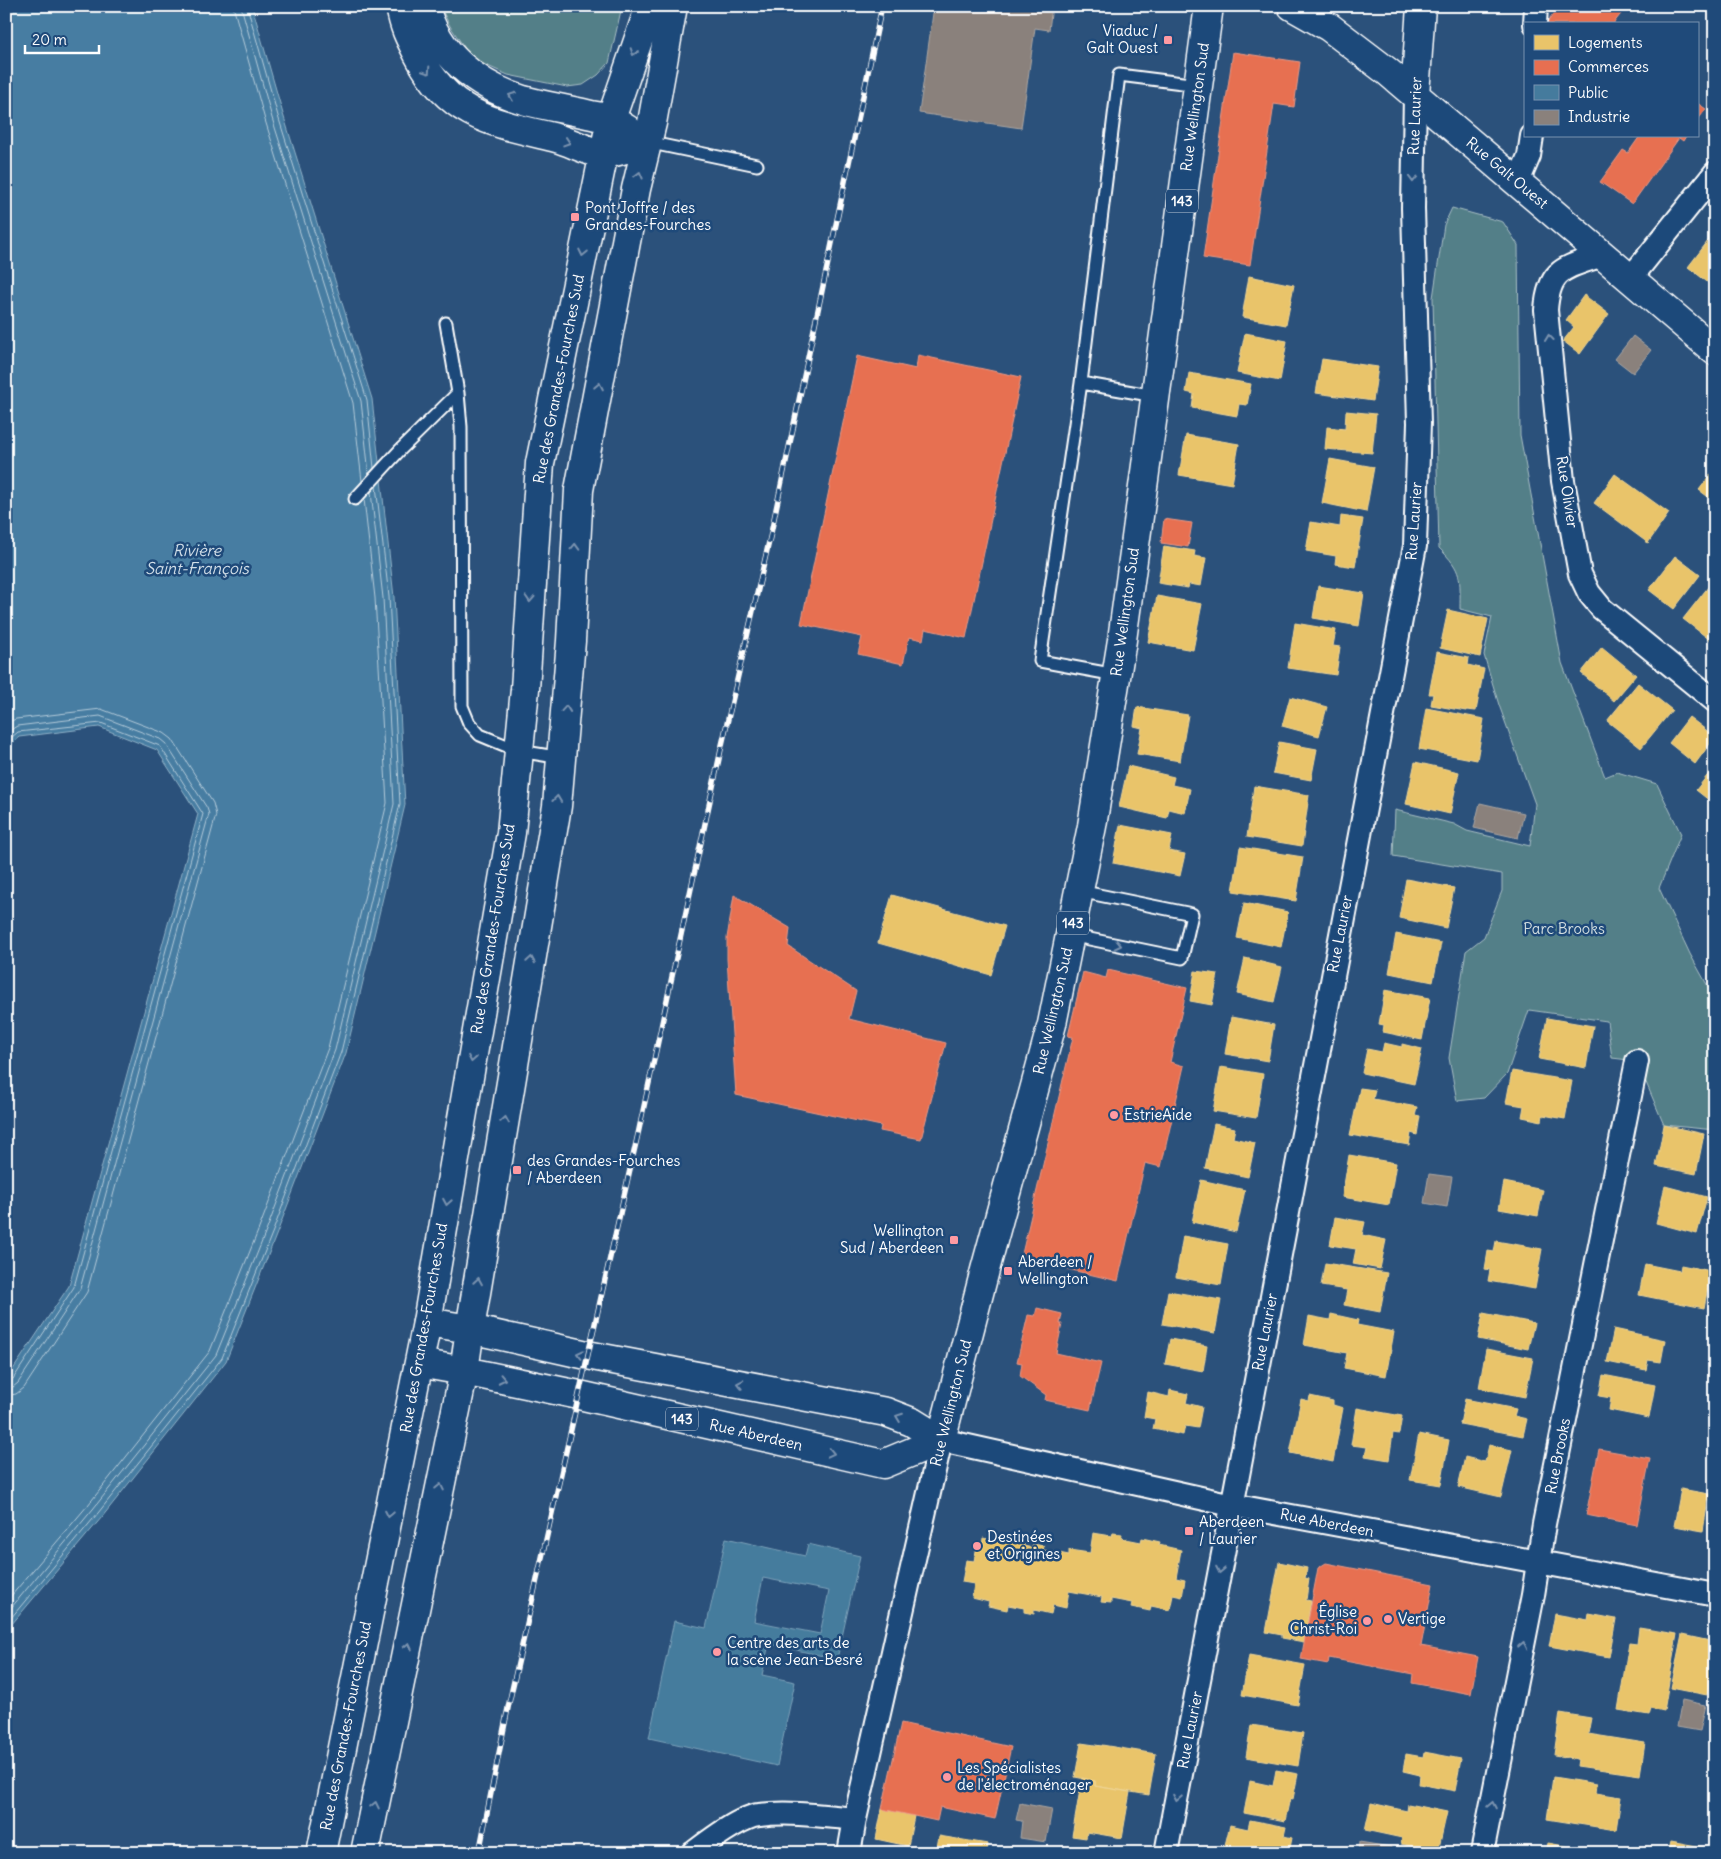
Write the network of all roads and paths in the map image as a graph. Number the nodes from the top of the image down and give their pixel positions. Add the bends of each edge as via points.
1 (400, 6) edge
2 (425, 6) edge
3 (650, 6) edge
4 (673, 6) edge
5 (1209, 6) edge
6 (1292, 6) edge
7 (1421, 6) edge
8 (1536, 6) edge
9 (1535, 22) edge
10 (1198, 85) junction
11 (1415, 95) junction
12 (611, 120) junction
13 (1532, 138) edge
14 (647, 142) junction
15 (603, 154) junction
16 (757, 165) dead end
17 (1715, 173) edge
18 (1518, 182) junction
19 (1602, 255) junction
20 (1630, 279) junction
21 (446, 323) dead end
22 (1715, 351) edge
23 (1081, 384) junction
24 (458, 393) junction
25 (1156, 396) junction
26 (355, 499) dead end
27 (1116, 675) junction
28 (1715, 701) edge
29 (518, 751) junction
30 (562, 758) junction
31 (1079, 892) junction
32 (1070, 934) junction
33 (1637, 1061) dead end
34 (426, 1322) junction
35 (470, 1329) junction
36 (419, 1364) junction
37 (464, 1371) junction
38 (941, 1440) junction
39 (1232, 1505) junction
40 (1538, 1563) junction
41 (1715, 1595) edge
42 (855, 1819) junction
43 (321, 1853) edge
44 (365, 1853) edge
45 (693, 1853) edge
46 (849, 1853) edge
47 (1166, 1853) edge
48 (1482, 1853) edge

1 -> 15 main road via 404,28 427,72 458,105 494,123
12 -> 2 main road via 523,100 472,75 439,42
3 -> 12 main road, Rue des Grandes-Fourches Sud
4 - 14 main road
5 - 10 main road, Rue Wellington Sud / 143
6 - 11 main road, Rue Galt Ouest via 1329,27
7 - 11 main road, Rue Laurier
8 - 9 street
10 - 23 lane via 1118,75
10 - 25 main road, Rue Wellington Sud / 143
11 - 18 main road, Rue Galt Ouest
11 -> 39 street, Rue Laurier via 1413,208 1419,423 1415,546
12 - 14 main road
12 - 15 main road, Rue des Grandes-Fourches Sud
13 - 18 street via 1529,156
14 - 15 main road
14 - 16 lane
30 -> 14 main road via 579,490
15 -> 29 main road, Rue des Grandes-Fourches Sud via 540,463
17 - 20 street
18 - 19 main road, Rue Galt Ouest
19 - 20 main road, Rue Galt Ouest
28 -> 19 street, Rue Olivier via 1602,609 1580,574 1563,480 1546,310 1547,292 1554,277 1567,268
20 - 22 main road, Rue Galt Ouest
21 - 24 lane
23 - 25 lane
23 - 27 lane via 1040,661
24 - 26 lane
24 - 29 lane via 461,427 462,706 469,723 480,735
25 - 27 main road, Rue Wellington Sud / 143
27 - 31 main road, Rue Wellington Sud / 143
29 - 30 lane
29 -> 34 main road, Rue des Grandes-Fourches Sud via 511,833
35 -> 30 main road via 557,806
31 - 32 main road, Rue Wellington Sud / 143
32 -> 31 lane via 1182,958 1192,914
32 - 38 main road, Rue Wellington Sud / 143 via 1052,1024
33 - 40 street, Rue Brooks
34 - 35 main road, Rue Aberdeen
34 - 36 main road, Rue des Grandes-Fourches Sud
35 - 37 main road
38 -> 35 main road, Rue Aberdeen via 912,1422 886,1412 587,1356
36 - 37 main road, Rue Aberdeen / 143
36 -> 43 main road, Rue des Grandes-Fourches Sud
37 -> 38 main road, Rue Aberdeen / 143 via 883,1464
44 -> 37 main road
38 - 39 street, Rue Aberdeen
38 - 42 street, Rue Wellington Sud
39 - 40 street, Rue Aberdeen
39 -> 47 street, Rue Laurier
40 - 41 street, Rue Aberdeen
48 -> 40 street, Rue Brooks
42 - 45 street via 758,1815 733,1825
42 - 46 street, Rue Wellington Sud

